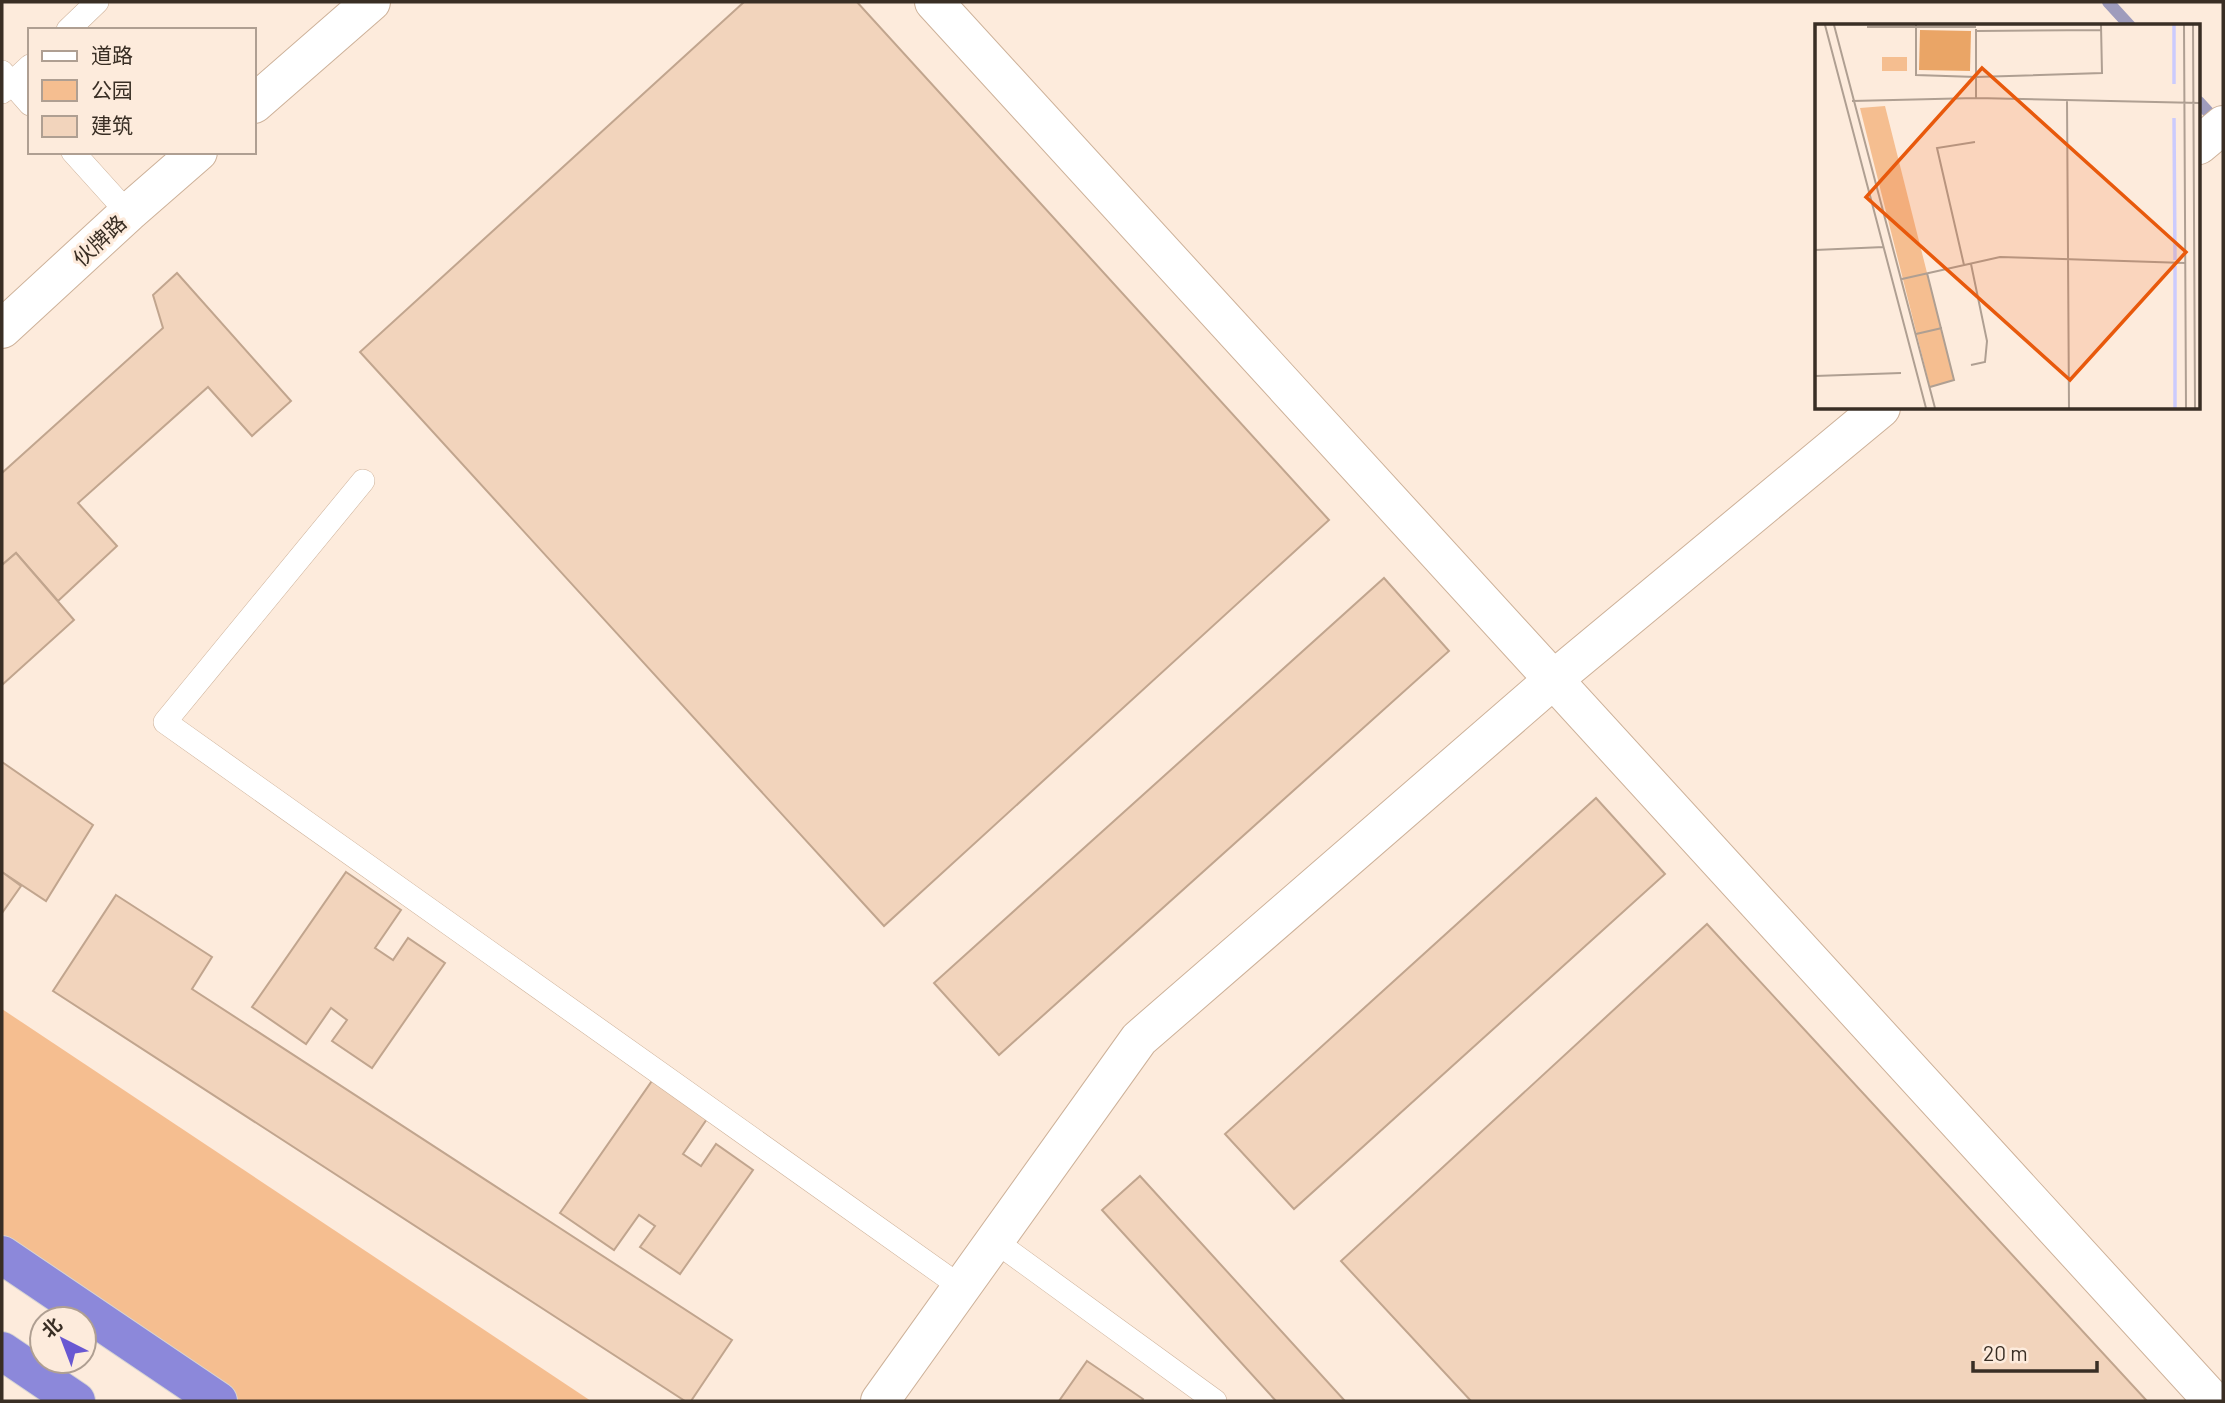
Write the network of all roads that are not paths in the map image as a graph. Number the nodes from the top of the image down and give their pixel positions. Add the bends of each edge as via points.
1 (97, 2) edge
2 (371, 2) edge
3 (934, 2) edge
4 (70, 28) edge
5 (28, 67) edge
6 (5, 83) edge
7 (28, 102) edge
8 (256, 102) edge
9 (2223, 125) edge
10 (2200, 144) edge
11 (75, 154) edge
12 (196, 154) edge
13 (128, 213) junction
14 (2, 329) edge
15 (1879, 410) edge
16 (363, 481) dead end
17 (1553, 680) junction
18 (995, 1241) junction
19 (2, 1255) edge
20 (961, 1287) junction
21 (2, 1351) edge
22 (76, 1401) edge
23 (218, 1401) edge
24 (880, 1401) edge
25 (1215, 1401) edge
26 (2213, 1401) edge

1 - 4 lane
2 - 8 street
3 - 17 street
5 - 6 lane
6 - 7 lane
9 - 10 street
11 - 13 lane
12 - 13 street, 伙牌路
13 - 14 street, 伙牌路
15 - 17 street
16 - 20 lane via 165,722
17 - 18 street via 1139,1040
17 - 26 street
18 - 20 street
18 - 25 lane
19 - 23 highway
20 - 24 street
21 - 22 highway

